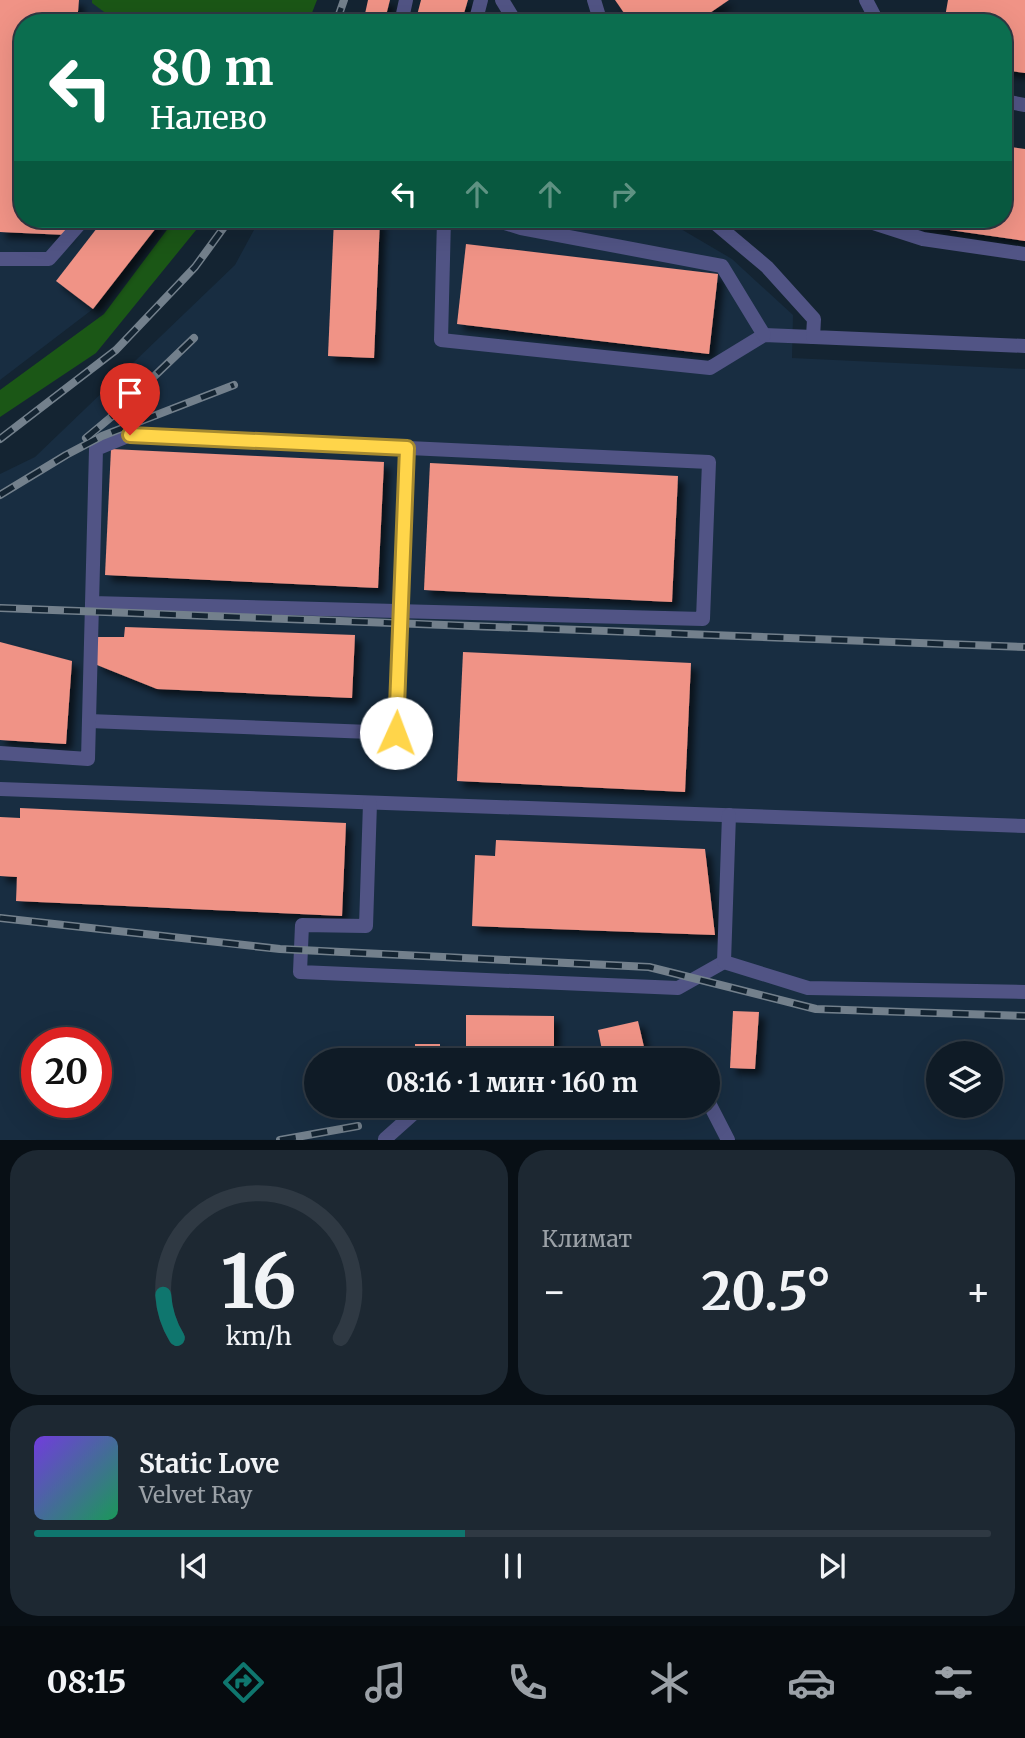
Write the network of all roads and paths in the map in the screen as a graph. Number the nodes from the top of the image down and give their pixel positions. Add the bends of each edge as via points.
1 (76, 228) edge
2 (444, 228) edge
3 (521, 228) edge
4 (721, 228) edge
5 (888, 228) edge
6 (1025, 254) edge
7 (0, 259) edge
8 (764, 335) junction
9 (813, 337) junction
10 (1025, 346) edge
11 (407, 448) junction
12 (92, 603) junction
13 (401, 611) junction
14 (89, 721) junction
15 (0, 753) edge
16 (0, 789) edge
17 (370, 803) junction
18 (729, 815) junction
19 (1025, 826) edge
20 (724, 962) junction
21 (1025, 992) edge
22 (409, 1118) edge
23 (717, 1118) edge
24 (385, 1139) edge
25 (728, 1139) edge

1 - 7 lane via 49,259
2 - 8 lane via 442,340 710,368
3 - 8 lane via 722,266
4 - 9 lane via 767,267 814,319
5 - 6 lane via 923,239
8 - 9 lane
9 - 10 lane
11 - 12 lane via 130,435 96,449
11 - 13 lane
11 - 13 lane via 709,462 703,619
12 - 13 lane
12 - 14 lane
13 - 14 lane via 396,733
14 - 15 lane via 88,759
16 - 17 lane
17 - 18 lane
17 - 20 lane via 366,926 302,925 300,972 678,988
18 - 19 lane
18 - 20 lane
20 - 21 lane via 808,988
22 - 24 lane
23 - 25 lane

